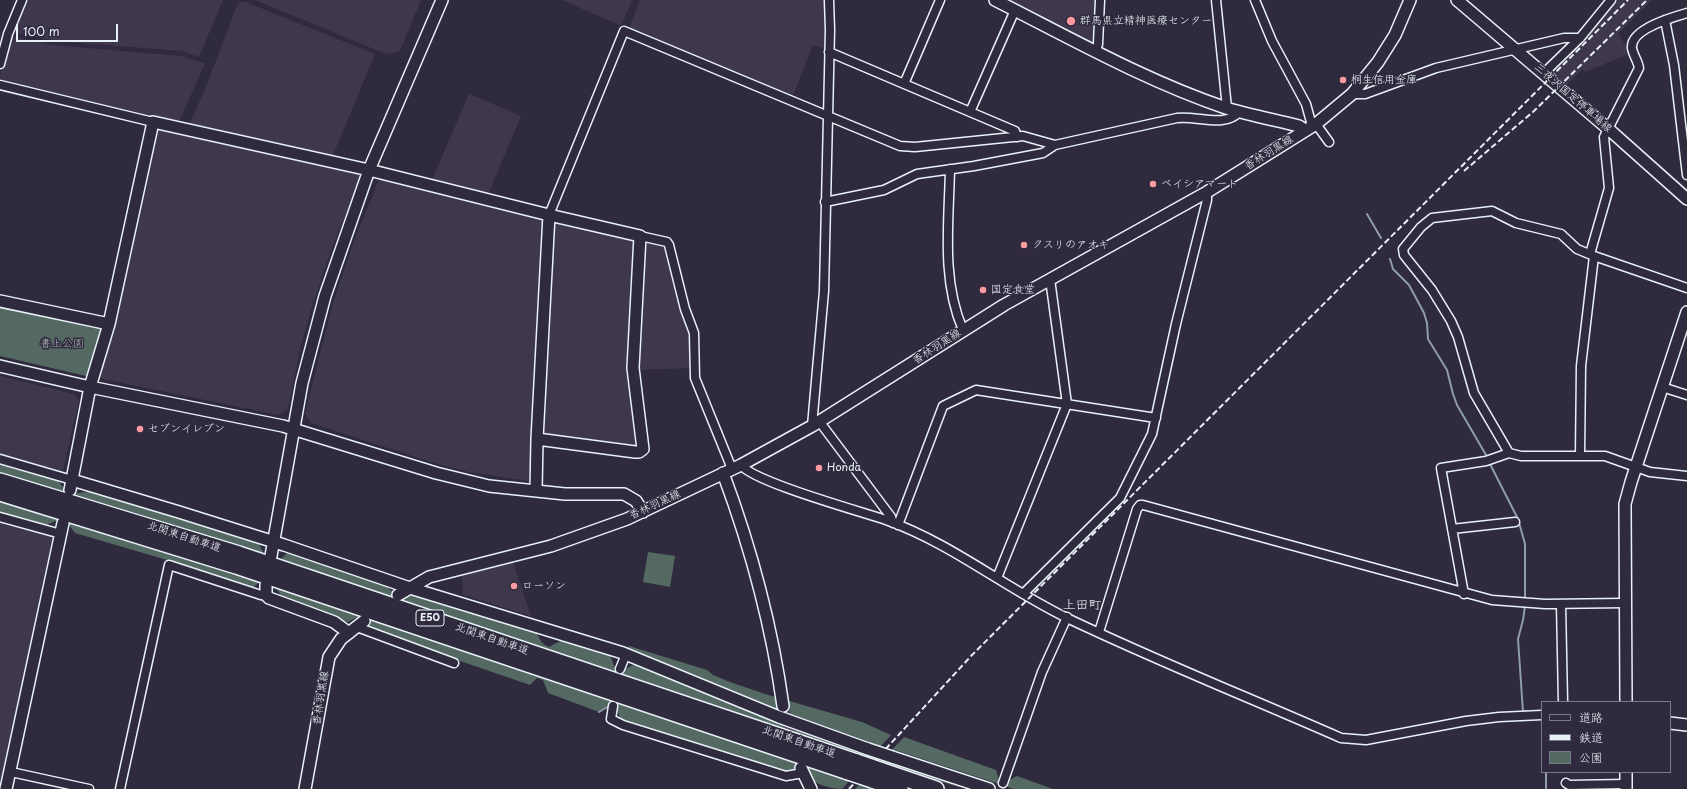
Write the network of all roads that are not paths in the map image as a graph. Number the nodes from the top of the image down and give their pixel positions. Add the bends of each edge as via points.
1 (22, 0) edge
2 (442, 0) edge
3 (829, 0) edge
4 (940, 0) edge
5 (995, 0) edge
6 (1100, 0) edge
7 (1216, 0) edge
8 (1255, 0) edge
9 (1410, 0) edge
10 (1457, 0) edge
11 (1611, 0) edge
12 (1015, 10) junction
13 (1687, 13) edge
14 (1666, 20) junction
15 (1580, 38) junction
16 (1515, 49) junction
17 (1096, 51) junction
18 (829, 52) junction
19 (0, 64) edge
20 (1544, 73) junction
21 (904, 84) junction
22 (0, 85) edge
23 (1352, 94) junction
24 (1227, 108) junction
25 (970, 112) junction
26 (1240, 112) junction
27 (828, 116) junction
28 (153, 122) junction
29 (1311, 127) junction
30 (1607, 128) junction
31 (1017, 137) junction
32 (1685, 140) edge
33 (1329, 142) dead end
34 (1055, 145) junction
35 (950, 169) junction
36 (369, 170) junction
37 (1687, 175) edge
38 (1207, 192) junction
39 (1687, 199) edge
40 (825, 202) junction
41 (549, 215) junction
42 (640, 236) junction
43 (1592, 255) junction
44 (1050, 279) junction
45 (1687, 288) edge
46 (0, 301) edge
47 (1687, 312) edge
48 (109, 324) junction
49 (963, 330) junction
50 (0, 366) edge
51 (90, 387) junction
52 (1662, 387) junction
53 (1687, 395) edge
54 (1067, 404) junction
55 (1156, 418) junction
56 (816, 424) junction
57 (293, 429) junction
58 (537, 439) junction
59 (1509, 453) junction
60 (1580, 456) junction
61 (0, 459) edge
62 (1636, 467) junction
63 (732, 469) junction
64 (1687, 476) edge
65 (71, 485) junction
66 (1, 491) edge
67 (536, 491) junction
68 (643, 512) junction
69 (0, 517) edge
70 (1515, 522) dead end
71 (63, 523) dead end
72 (895, 524) junction
73 (1452, 529) junction
74 (60, 534) junction
75 (274, 542) junction
76 (271, 556) dead end
77 (997, 578) junction
78 (410, 588) junction
79 (266, 590) joint
80 (1023, 594) junction
81 (1464, 594) junction
82 (398, 596) dead end
83 (1625, 603) junction
84 (1561, 604) junction
85 (1067, 617) junction
86 (356, 627) junction
87 (1099, 632) junction
88 (626, 654) junction
89 (454, 663) dead end
90 (620, 669) dead end
91 (1563, 701) edge
92 (1626, 701) edge
93 (613, 706) dead end
94 (783, 706) tunnel mouth
95 (1541, 715) edge
96 (1671, 723) edge
97 (1687, 725) edge
98 (802, 771) joint
99 (11, 772) junction
100 (1626, 773) edge
101 (876, 775) junction
102 (1003, 783) dead end
103 (1566, 783) dead end
104 (1626, 787) edge
105 (6, 789) edge
106 (89, 789) edge
107 (120, 789) edge
108 (306, 789) edge
109 (811, 789) edge
110 (900, 789) edge
111 (936, 789) edge
112 (990, 789) edge

1 - 19 street via 8,34
2 - 36 street
3 - 18 street
4 - 21 street
5 - 12 street
6 - 17 street
7 - 24 street
8 - 29 street via 1272,41 1304,100
9 - 23 street, 香林羽黒線 via 1390,44
10 - 16 street, 三夜沢国定停車場線
11 - 15 street
12 - 17 street
12 - 25 street
13 - 14 street
14 - 30 street via 1640,32 1634,40 1632,47 1638,63 1638,72
14 - 32 street
15 - 16 street via 1568,37
15 - 20 street
16 - 20 street, 三夜沢国定停車場線
16 - 23 street via 1436,68 1365,94
17 - 24 street via 1170,86
18 - 21 street
18 - 27 street
20 - 30 street, 三夜沢国定停車場線
21 - 25 street
22 - 28 street
23 - 29 street, 香林羽黒線
24 - 26 street
25 - 31 street via 1015,131
26 - 29 street
26 - 34 street via 1235,117 1225,120 1183,117
27 - 31 street via 890,143 910,148
27 - 40 street
27 - 41 street via 624,31
28 - 36 street
28 - 48 street
29 - 33 street
29 - 38 street, 香林羽黒線
30 - 39 street, 三夜沢国定停車場線
30 - 43 street via 1604,152 1609,188
31 - 34 street via 1023,136
32 - 37 street
34 - 35 street via 1043,154
35 - 40 street via 917,174 884,190
35 - 49 street via 949,246 952,297
36 - 41 street
36 - 57 street via 318,322
38 - 44 street, 香林羽黒線
38 - 55 street via 1208,200 1176,324
40 - 56 street via 824,291
41 - 42 street
41 - 58 street
42 - 58 street via 633,368 643,449 635,452
42 - 63 street via 669,245 694,334 695,378
43 - 45 street
43 - 59 street via 1577,249 1561,234 1516,223 1492,211 1432,218 1403,249 1451,321 1474,393
43 - 60 street via 1581,366
44 - 49 street, 香林羽黒線
44 - 54 street
46 - 48 street
47 - 52 street
48 - 51 street
49 - 56 street, 香林羽黒線
50 - 51 street
51 - 57 street
51 - 65 street
52 - 53 street
52 - 62 street
54 - 55 street
54 - 72 street via 976,390 943,406
54 - 77 street
55 - 80 street via 1152,434 1120,498
56 - 63 street, 香林羽黒線
56 - 72 street
57 - 67 street via 456,478 490,486
57 - 75 street
58 - 67 street
59 - 60 street via 1521,456
59 - 73 street via 1486,461 1441,468
60 - 62 street via 1605,456
61 - 65 street
62 - 64 street via 1650,472
62 - 83 street via 1625,504
63 - 68 street, 香林羽黒線
63 - 72 street via 746,471
63 - 94 street
65 - 75 street via 111,490
66 - 101 highway, 北関東自動車道 / E50, bridge via 239,554
67 - 68 street via 583,495 624,494 636,501
68 - 78 street, 香林羽黒線 via 551,546 428,578
69 - 74 street
70 - 73 street
71 - 74 street
72 - 77 street via 936,542
73 - 81 street
74 - 99 street
75 - 76 street
75 - 78 street
77 - 80 street
78 - 82 street, 香林羽黒線
78 - 88 street
79 - 86 street via 269,598 277,602
79 - 107 street via 260,595 169,565
80 - 85 street
81 - 84 street via 1508,602
81 - 87 street via 1143,504 1137,509
83 - 84 street
83 - 92 street
84 - 91 street
85 - 87 street
85 - 102 street via 1042,672
86 - 89 street
86 - 108 street, 香林羽黒線 via 334,647 327,663
87 - 95 street via 1350,740 1366,740 1479,720
88 - 90 street
88 - 112 street, bridge via 779,717
93 - 98 street via 611,719 624,725 786,776
96 - 97 street
98 - 109 street
99 - 105 street
99 - 106 street
100 - 104 street
101 - 110 highway, 北関東自動車道 / E50
101 - 111 highway, 北関東自動車道 / E50
103 - 104 street

